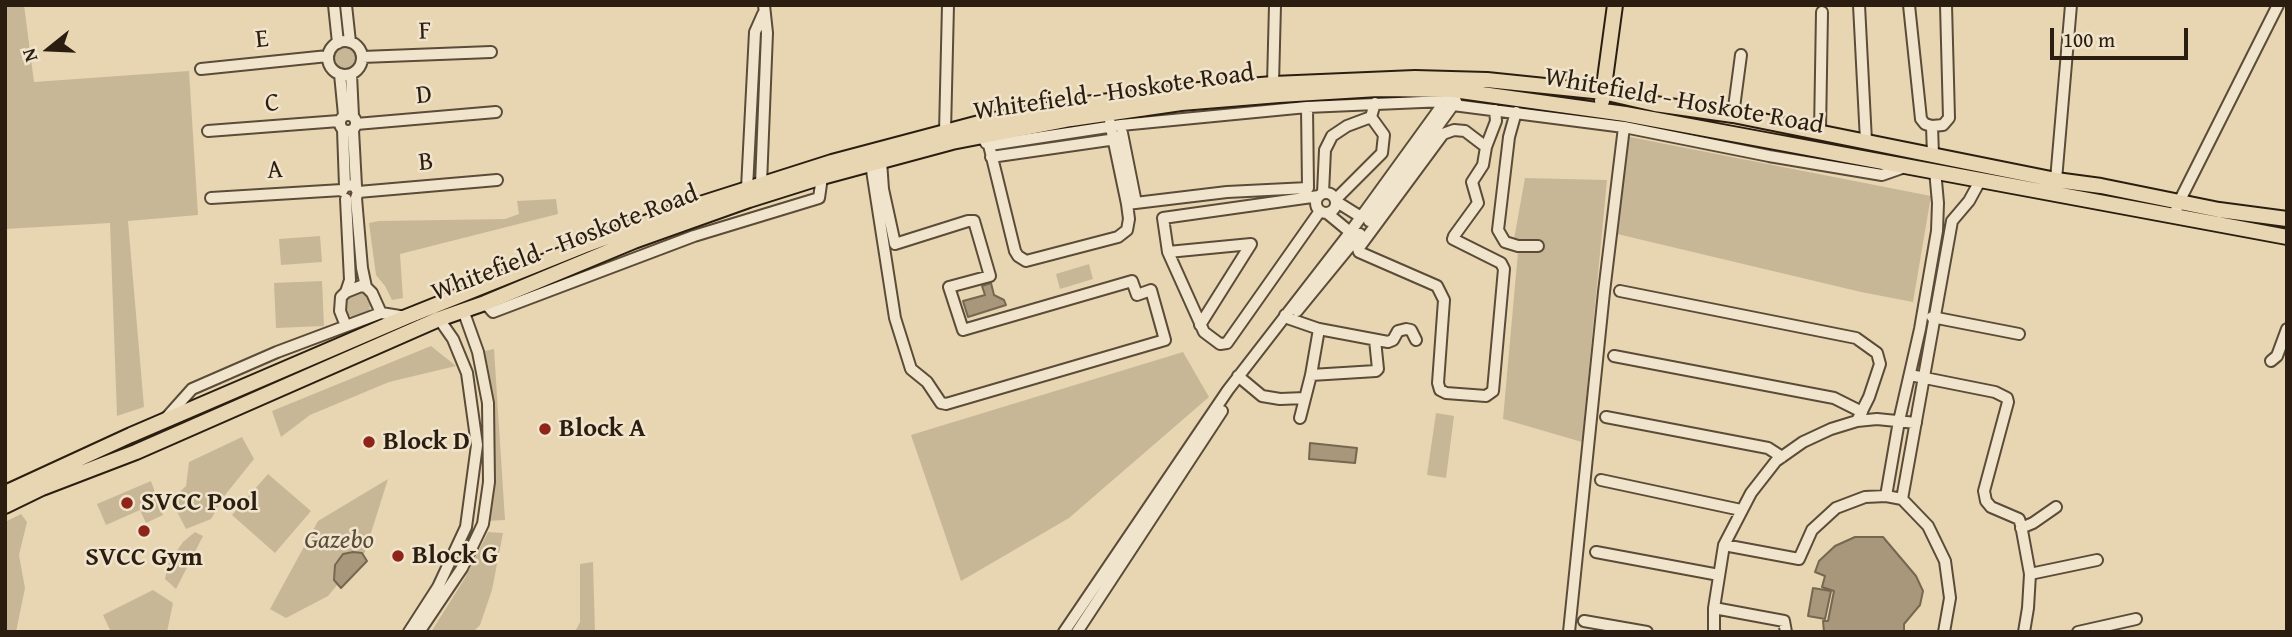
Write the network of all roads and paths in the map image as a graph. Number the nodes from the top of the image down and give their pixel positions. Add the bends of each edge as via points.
1 (334, 5) edge
2 (346, 5) edge
3 (948, 5) edge
4 (1275, 5) edge
5 (1615, 5) edge
6 (1859, 5) edge
7 (1909, 5) edge
8 (1946, 5) edge
9 (2071, 5) edge
10 (2278, 5) edge
11 (764, 8) edge
12 (1822, 12) dead end
13 (344, 42) junction
14 (491, 52) dead end
15 (1741, 55) dead end
16 (328, 56) junction
17 (362, 57) junction
18 (201, 69) dead end
19 (345, 74) junction
20 (1273, 84) junction
21 (1456, 91) junction
22 (1603, 92) junction
23 (1375, 103) junction
24 (1307, 107) junction
25 (1495, 110) junction
26 (1602, 110) junction
27 (496, 112) dead end
28 (1516, 112) junction
29 (1733, 116) junction
30 (1371, 117) junction
31 (1115, 119) junction
32 (348, 123) junction
33 (1932, 126) junction
34 (1623, 127) junction
35 (208, 131) dead end
36 (944, 132) junction
37 (1821, 132) junction
38 (1118, 138) junction
39 (986, 140) junction
40 (1866, 141) junction
41 (1486, 147) junction
42 (1933, 155) junction
43 (991, 157) junction
44 (876, 162) junction
45 (1909, 166) junction
46 (1935, 170) junction
47 (822, 177) junction
48 (1981, 179) junction
49 (497, 180) dead end
50 (2056, 180) junction
51 (754, 186) junction
52 (350, 192) junction
53 (1321, 194) junction
54 (211, 198) dead end
55 (1336, 200) junction
56 (1132, 203) junction
57 (2177, 209) junction
58 (1324, 212) junction
59 (1361, 217) junction
60 (2287, 219) edge
61 (1350, 232) junction
62 (632, 235) junction
63 (2287, 237) edge
64 (1538, 246) dead end
65 (1355, 247) junction
66 (1168, 252) junction
67 (366, 287) junction
68 (1620, 291) dead end
69 (346, 292) junction
70 (485, 303) junction
71 (463, 310) junction
72 (381, 313) junction
73 (1922, 315) junction
74 (406, 317) junction
75 (1288, 317) junction
76 (1936, 318) junction
77 (439, 319) junction
78 (1200, 325) junction
79 (346, 327) junction
80 (1319, 329) junction
81 (2287, 329) edge
82 (2019, 334) dead end
83 (1375, 340) junction
84 (1416, 340) dead end
85 (1614, 356) dead end
86 (2271, 361) dead end
87 (1311, 375) junction
88 (1910, 375) junction
89 (1240, 378) junction
90 (1925, 378) junction
91 (1305, 398) junction
92 (1606, 417) dead end
93 (1859, 417) junction
94 (1300, 418) dead end
95 (1899, 421) junction
96 (163, 422) junction
97 (1916, 423) junction
98 (131, 435) junction
99 (136, 452) junction
100 (1782, 457) junction
101 (1601, 480) dead end
102 (5, 493) edge
103 (1886, 496) junction
104 (1902, 499) junction
105 (5, 506) edge
106 (2056, 507) dead end
107 (1741, 510) junction
108 (2021, 528) junction
109 (1724, 545) junction
110 (1596, 552) dead end
111 (2097, 560) dead end
112 (2030, 574) junction
113 (1719, 575) junction
114 (1714, 608) junction
115 (2136, 619) dead end
116 (1584, 621) dead end
117 (409, 632) edge
118 (419, 632) edge
119 (1064, 632) edge
120 (1077, 632) edge
121 (1569, 632) edge
122 (1647, 632) edge
123 (1714, 632) edge
124 (1786, 632) edge
125 (1944, 632) edge
126 (2024, 632) edge
127 (2078, 632) edge

1 - 13 street
2 - 13 street
3 - 36 street
4 - 20 street
5 - 22 main road
6 - 40 street
7 - 33 street via 1922,119
8 - 33 street via 1949,118 1943,125
9 - 50 street
10 - 57 street
11 - 51 street via 755,32
12 - 37 street
13 - 16 street via 331,48
13 - 17 street via 358,48
14 - 17 street, F
15 - 29 street
16 - 18 street, E
16 - 19 street via 331,67
17 - 19 street via 359,68
19 - 32 street
20 - 21 main road, Whitefield - Hoskote Road via 1379,79
20 - 36 main road, Whitefield - Hoskote Road via 1069,106
21 - 22 main road, Whitefield - Hoskote Road via 1519,82
21 - 23 street
21 - 25 street
21 - 26 main road, Whitefield - Hoskote Road
21 - 31 main road, Whitefield - Hoskote Road via 1378,89 1181,103
21 - 59 street
21 - 65 street
22 - 26 main road
22 - 29 main road, Whitefield - Hoskote Road
23 - 24 street
23 - 30 street
24 - 31 street
24 - 56 street via 1308,188
25 - 28 street
25 - 41 street via 1496,121
26 - 45 main road, Whitefield - Hoskote Road
27 - 32 street, D
28 - 34 street
28 - 64 street via 1498,230 1505,242
29 - 37 main road, Whitefield - Hoskote Road
30 - 53 street via 1332,136 1325,150
30 - 55 street via 1384,135 1382,153
31 - 38 street
31 - 39 main road, Whitefield - Hoskote Road
32 - 35 street, C
32 - 52 street
33 - 42 street
34 - 45 street via 1882,175
34 - 121 street
36 - 51 main road, Whitefield - Hoskote Road
37 - 40 main road, Whitefield - Hoskote Road
38 - 43 street
38 - 56 street
39 - 43 street
39 - 44 main road, Whitefield - Hoskote Road
40 - 42 main road, Whitefield - Hoskote Road
41 - 65 street via 1465,131 1443,134
41 - 65 street via 1483,165 1472,182 1478,203 1453,239 1501,263 1504,269 1491,395 1440,390 1444,300 1437,286
42 - 50 main road, Whitefield - Hoskote Road
43 - 56 street via 1015,251 1026,261 1118,237 1129,225
44 - 44 street via 895,318 911,369 942,403 1165,340 1151,290 1137,295 1132,281 963,330 949,287 990,276 974,221 895,244
44 - 47 main road, Whitefield - Hoskote Road
45 - 46 main road, Whitefield - Hoskote Road
46 - 48 main road, Whitefield - Hoskote Road
46 - 73 street via 1937,231
47 - 62 main road, Whitefield - Hoskote Road
47 - 70 street via 819,198 694,236 493,312
48 - 57 main road, Whitefield - Hoskote Road via 2058,196
48 - 76 street via 1952,221
49 - 52 street, B
50 - 57 main road, Whitefield - Hoskote Road via 2101,186
51 - 62 main road, Whitefield - Hoskote Road
52 - 54 street, A
52 - 67 street
52 - 69 street via 350,280
53 - 55 street via 1331,194
53 - 58 street via 1317,206
53 - 66 street via 1163,218
55 - 58 street via 1335,208
55 - 59 street
57 - 60 main road, Whitefield - Hoskote Road
57 - 63 main road, Whitefield - Hoskote Road
58 - 61 street
58 - 78 street via 1227,343 1220,344
59 - 61 street
61 - 75 street
62 - 70 main road, Whitefield - Hoskote Road
62 - 74 main road, Whitefield - Hoskote Road
65 - 75 street
66 - 78 street
66 - 78 street via 1251,244
67 - 69 street
67 - 72 street
68 - 93 street via 1856,338 1877,353 1880,364
69 - 79 street via 339,304
70 - 71 main road, Whitefield - Hoskote Road
71 - 77 main road, Whitefield - Hoskote Road
71 - 118 street via 478,352 488,403 489,482 483,524 462,568
72 - 74 street
72 - 79 street
73 - 76 street
73 - 88 street
74 - 96 main road, Whitefield - Hoskote Road
75 - 80 street
75 - 89 street
76 - 82 street
76 - 90 street
77 - 99 main road, Whitefield - Hoskote Road
77 - 117 street via 467,373 477,445 467,527 438,587
79 - 96 street via 192,389
80 - 83 street
80 - 87 street
81 - 86 street
83 - 84 street via 1390,342 1406,329
83 - 87 street via 1376,371
85 - 93 street via 1835,398
87 - 91 street
88 - 90 street
88 - 95 street
89 - 91 street via 1262,396
89 - 119 street
89 - 120 street
90 - 97 street
90 - 108 street via 2007,398 1984,491 1991,507 2019,519
91 - 94 street
92 - 100 street via 1768,448
93 - 95 street
93 - 100 street via 1803,442
95 - 97 street
95 - 103 street
96 - 98 main road, Whitefield - Hoskote Road
97 - 104 street
98 - 99 main road
98 - 102 main road, Whitefield - Hoskote Road
99 - 105 main road, Whitefield - Hoskote Road
100 - 107 street
101 - 107 street
103 - 104 street
103 - 109 street via 1855,499 1836,508 1812,530 1799,559
104 - 125 street via 1928,526 1945,561 1950,598
106 - 108 street
107 - 109 street
108 - 112 street
109 - 113 street
110 - 113 street
111 - 112 street
112 - 126 street
113 - 114 street
114 - 123 street
114 - 124 street via 1784,621
115 - 127 street
116 - 122 street

